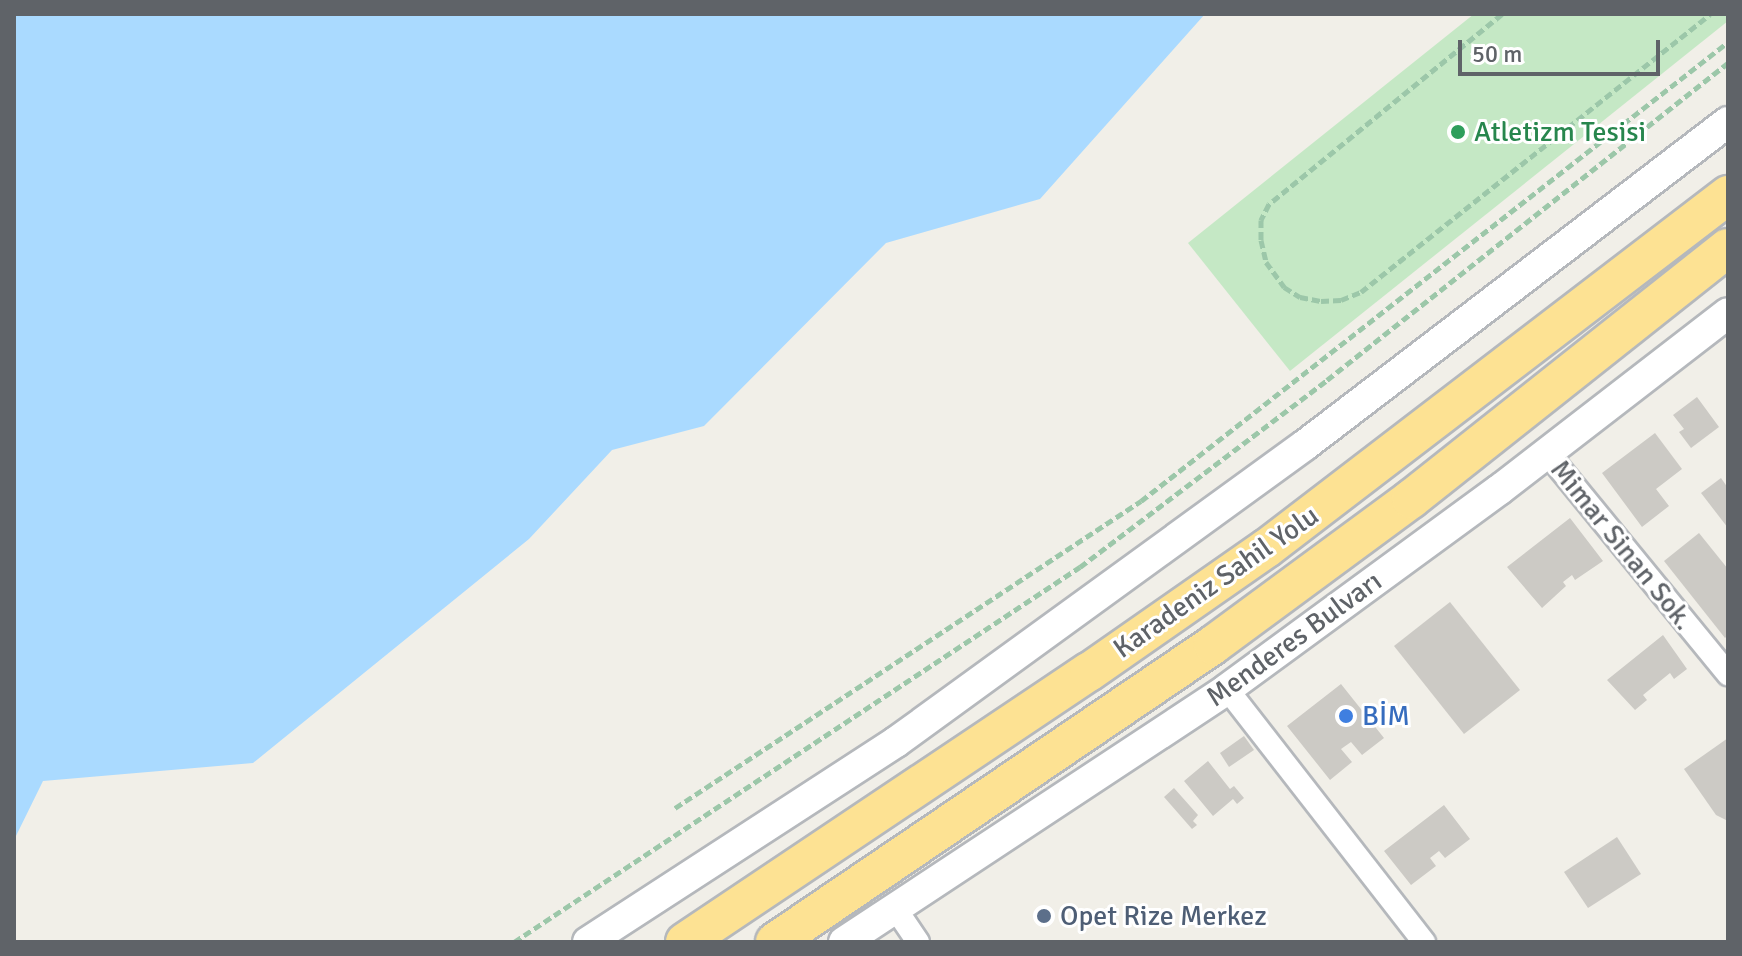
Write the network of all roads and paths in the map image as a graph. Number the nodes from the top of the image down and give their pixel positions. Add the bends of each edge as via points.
1 (1502, 14) edge
2 (1710, 14) edge
3 (1728, 42) edge
4 (1728, 63) edge
5 (1728, 122) edge
6 (1728, 195) edge
7 (1728, 248) edge
8 (1728, 313) edge
9 (1547, 453) junction
10 (1728, 674) edge
11 (1227, 689) junction
12 (675, 808) dead end
13 (895, 908) junction
14 (514, 942) edge
15 (588, 942) edge
16 (685, 942) edge
17 (775, 942) edge
18 (844, 942) edge
19 (918, 942) edge
20 (1424, 942) edge

1 - 2 path via 1269,204 1261,220 1261,240 1266,262 1284,287 1321,301 1361,292
3 - 12 path via 1141,501
4 - 14 path via 1327,380 1080,567
5 - 15 street via 1305,445 896,742
6 - 16 highway, Karadeniz Sahil Yolu via 1267,548
7 - 17 highway, Karadeniz Sahil Yolu via 1411,499 1213,645
8 - 9 street, Menderes Bulvarı
9 - 10 street, Mimar Sinan Sok.
9 - 11 street, Menderes Bulvarı
11 - 13 street, Menderes Bulvarı
11 - 20 street
13 - 18 street, Menderes Bulvarı
13 - 19 street

